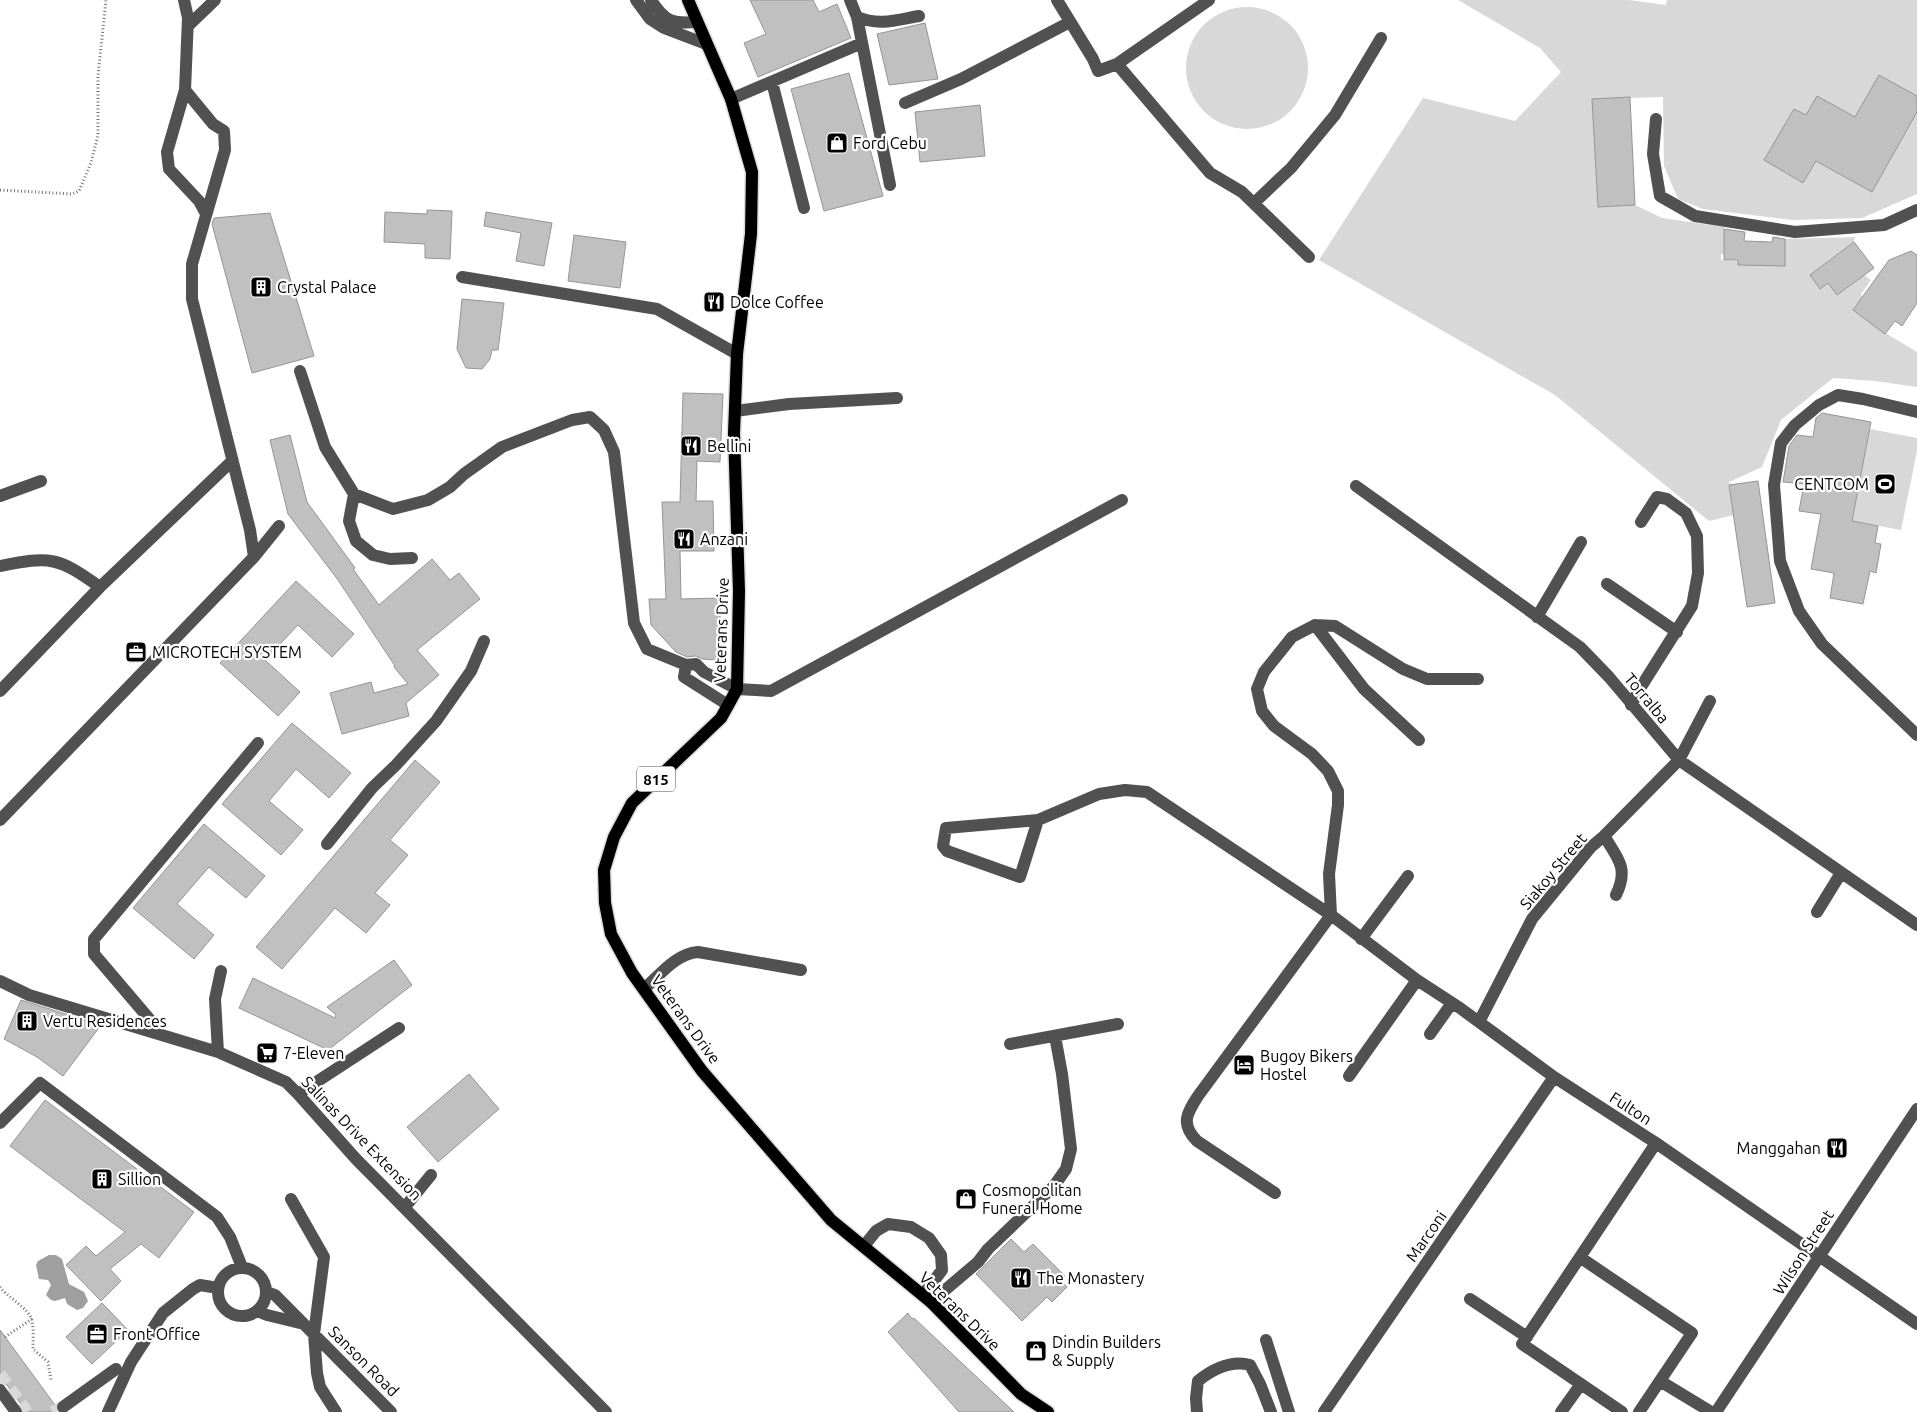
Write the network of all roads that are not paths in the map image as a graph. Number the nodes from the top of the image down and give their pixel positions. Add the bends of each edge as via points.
1 (184, 0) edge
2 (215, 0) edge
3 (636, 0) edge
4 (651, 0) edge
5 (688, 0) edge
6 (850, 0) edge
7 (1057, 0) edge
8 (1209, 0) edge
9 (919, 16) dead end
10 (857, 17) junction
11 (697, 22) junction
12 (1070, 22) junction
13 (188, 26) junction
14 (1381, 38) dead end
15 (862, 43) junction
16 (706, 44) junction
17 (1117, 64) junction
18 (772, 82) junction
19 (185, 90) junction
20 (731, 99) junction
21 (905, 103) dead end
22 (1656, 119) dead end
23 (890, 185) dead end
24 (1254, 203) junction
25 (804, 208) dead end
26 (1917, 210) edge
27 (206, 214) junction
28 (1309, 257) dead end
29 (462, 277) dead end
30 (737, 354) junction
31 (300, 371) dead end
32 (897, 398) dead end
33 (735, 411) junction
34 (1917, 412) edge
35 (232, 461) junction
36 (41, 481) dead end
37 (1356, 486) dead end
38 (354, 494) junction
39 (0, 496) edge
40 (1122, 500) dead end
41 (1641, 522) dead end
42 (279, 526) dead end
43 (1580, 542) dead end
44 (254, 557) junction
45 (412, 558) dead end
46 (0, 566) edge
47 (1607, 584) dead end
48 (100, 587) junction
49 (1537, 617) junction
50 (1315, 625) junction
51 (1677, 632) junction
52 (484, 641) dead end
53 (686, 665) junction
54 (1478, 679) dead end
55 (736, 689) junction
56 (0, 691) edge
57 (1710, 701) dead end
58 (1632, 704) junction
59 (728, 705) junction
60 (1917, 735) edge
61 (1419, 740) dead end
62 (258, 743) dead end
63 (1678, 760) junction
64 (0, 820) edge
65 (1038, 820) junction
66 (1604, 836) junction
67 (327, 844) dead end
68 (1841, 873) junction
69 (1408, 876) dead end
70 (1616, 895) dead end
71 (1817, 912) dead end
72 (1331, 915) junction
73 (1917, 925) edge
74 (1361, 939) junction
75 (801, 970) dead end
76 (221, 971) dead end
77 (0, 980) edge
78 (1417, 980) junction
79 (644, 989) junction
80 (1452, 1003) junction
81 (1479, 1022) junction
82 (1118, 1024) dead end
83 (399, 1028) dead end
84 (154, 1032) junction
85 (1430, 1034) dead end
86 (1055, 1036) junction
87 (1010, 1044) dead end
88 (218, 1052) junction
89 (1349, 1076) dead end
90 (1554, 1078) junction
91 (298, 1094) junction
92 (1917, 1109) edge
93 (0, 1123) edge
94 (1656, 1143) junction
95 (431, 1175) dead end
96 (1275, 1193) dead end
97 (292, 1199) dead end
98 (405, 1207) junction
99 (864, 1246) junction
100 (1820, 1257) junction
101 (1580, 1258) junction
102 (242, 1267) junction
103 (218, 1288) junction
104 (266, 1292) junction
105 (927, 1298) junction
106 (1470, 1299) dead end
107 (257, 1311) junction
108 (304, 1324) junction
109 (1917, 1324) edge
110 (314, 1334) junction
111 (1527, 1337) junction
112 (1266, 1340) dead end
113 (131, 1362) junction
114 (1660, 1381) junction
115 (1580, 1384) junction
116 (0, 1390) edge
117 (63, 1407) dead end
118 (16, 1412) edge
119 (108, 1412) edge
120 (336, 1412) edge
121 (391, 1412) edge
122 (606, 1412) edge
123 (1048, 1412) edge
124 (1196, 1412) edge
125 (1271, 1412) edge
126 (1289, 1412) edge
127 (1324, 1412) edge
128 (1561, 1412) edge
129 (1622, 1412) edge
130 (1639, 1412) edge
131 (1710, 1412) edge
132 (1716, 1412) edge

1 - 13 street
2 - 13 street
3 - 16 street via 650,19 664,28
4 - 11 street via 669,20 679,24
5 - 11 main road, Veterans Drive / 815
6 - 10 street
7 - 12 street
8 - 17 street
9 - 10 street via 882,22 869,22
10 - 15 street
11 - 16 main road, Veterans Drive / 815
12 - 17 street via 1098,70
12 - 21 street via 961,79
13 - 19 street
14 - 24 street via 1335,115 1291,168
15 - 18 street
15 - 23 street
16 - 20 main road, Veterans Drive / 815
17 - 24 street via 1210,173
18 - 20 street
18 - 25 street
19 - 27 street via 167,152 168,170 199,201
19 - 27 street via 212,124 224,132 225,150
20 - 30 main road, Veterans Drive / 815 via 752,172 751,234
22 - 26 street via 1652,154 1660,196 1695,216 1795,232 1884,225
24 - 28 street
27 - 35 street via 192,264 192,299
29 - 30 street via 656,309
30 - 33 main road, Veterans Drive / 815
31 - 38 street via 325,447
32 - 33 street via 789,404
33 - 55 main road, Veterans Drive / 815 via 739,591
34 - 60 street via 1838,395 1819,405 1795,425 1781,444 1774,485 1780,561 1799,611 1822,644
35 - 44 street
35 - 48 street
36 - 39 street
37 - 49 street, Torralba
38 - 45 street via 349,521 356,541 372,555 390,559
38 - 53 street via 393,509 428,500 502,446 572,420 590,417 604,430 614,452 634,623 647,649
40 - 55 street via 771,691
41 - 51 street via 1658,496 1668,498 1686,513 1696,536 1698,573 1692,606
42 - 44 street
43 - 49 street
44 - 64 street
46 - 48 street via 33,560 57,561 74,568
47 - 51 street
48 - 56 street
49 - 58 street, Torralba via 1580,647
50 - 54 street via 1335,626 1402,669 1427,679
50 - 61 street via 1364,689
50 - 72 street via 1292,637 1264,672 1257,690 1262,711 1274,726 1312,754 1328,771 1338,791 1329,874
51 - 58 street
52 - 67 street via 470,671 436,721 372,788
53 - 55 street via 696,664 704,672
53 - 59 street via 684,677
55 - 59 main road, Veterans Drive / 815
57 - 63 street, Siakoy Street
58 - 63 street, Torralba
59 - 79 main road, Veterans Drive / 815 via 721,718 632,803 614,837 604,870 605,903 611,934
62 - 84 street via 94,939 94,954 150,1021
63 - 66 street, Siakoy Street
63 - 68 street, Torralba
65 - 65 street, Fulton via 1020,877 947,851 943,846 946,828
65 - 72 street, Fulton via 1099,794 1125,790 1146,792
66 - 70 street via 1622,867 1622,883
66 - 81 street, Siakoy Street via 1591,847 1532,919
68 - 71 street
68 - 73 street, Torralba
69 - 74 street
72 - 74 street, Fulton
72 - 96 street via 1187,1113 1188,1129 1197,1142
74 - 78 street, Fulton
75 - 79 street via 689,953 674,961
76 - 88 street via 215,999
77 - 84 street, Salinas Drive Extension via 29,995
78 - 80 street, Fulton
78 - 89 street
79 - 99 main road, Veterans Drive / 815 via 702,1071 831,1220
80 - 81 street, Fulton
80 - 85 street
81 - 90 street, Fulton
82 - 86 street
83 - 91 street
84 - 88 street, Salinas Drive Extension
86 - 87 street
86 - 105 street via 1071,1149 1066,1169 1054,1186 978,1262
88 - 91 street, Salinas Drive Extension via 286,1082
90 - 94 street, Fulton
90 - 127 street, Marconi
91 - 98 street, Salinas Drive Extension via 356,1159
92 - 100 street, Wilson Street
93 - 102 street via 40,1083 217,1217 230,1237
94 - 100 street, Fulton
94 - 101 street
95 - 98 street
97 - 110 street via 324,1257
98 - 122 street, Salinas Drive Extension
99 - 105 main road, Veterans Drive / 815
99 - 105 street via 876,1231 888,1224 912,1227 929,1238 941,1255 942,1270
100 - 109 street, Fulton
100 - 132 street, Wilson Street
101 - 111 street
101 - 114 street via 1692,1333
102 - 103 street via 223,1276
102 - 104 street via 262,1277
103 - 107 street via 220,1302 229,1313 244,1316
103 - 113 street via 200,1285 193,1288 163,1313
104 - 107 street
104 - 108 street, Sanson Road via 275,1295
105 - 123 main road, Veterans Drive / 815 via 1021,1394
106 - 111 street
107 - 108 street
108 - 110 street, Sanson Road
110 - 120 street via 320,1387
110 - 121 street, Sanson Road
111 - 115 street via 1522,1344
112 - 126 street
113 - 117 street, bridge
113 - 119 street
114 - 130 street
114 - 131 street
115 - 128 street
115 - 129 street
116 - 118 street
124 - 125 street via 1198,1381 1213,1370 1239,1362 1250,1365

